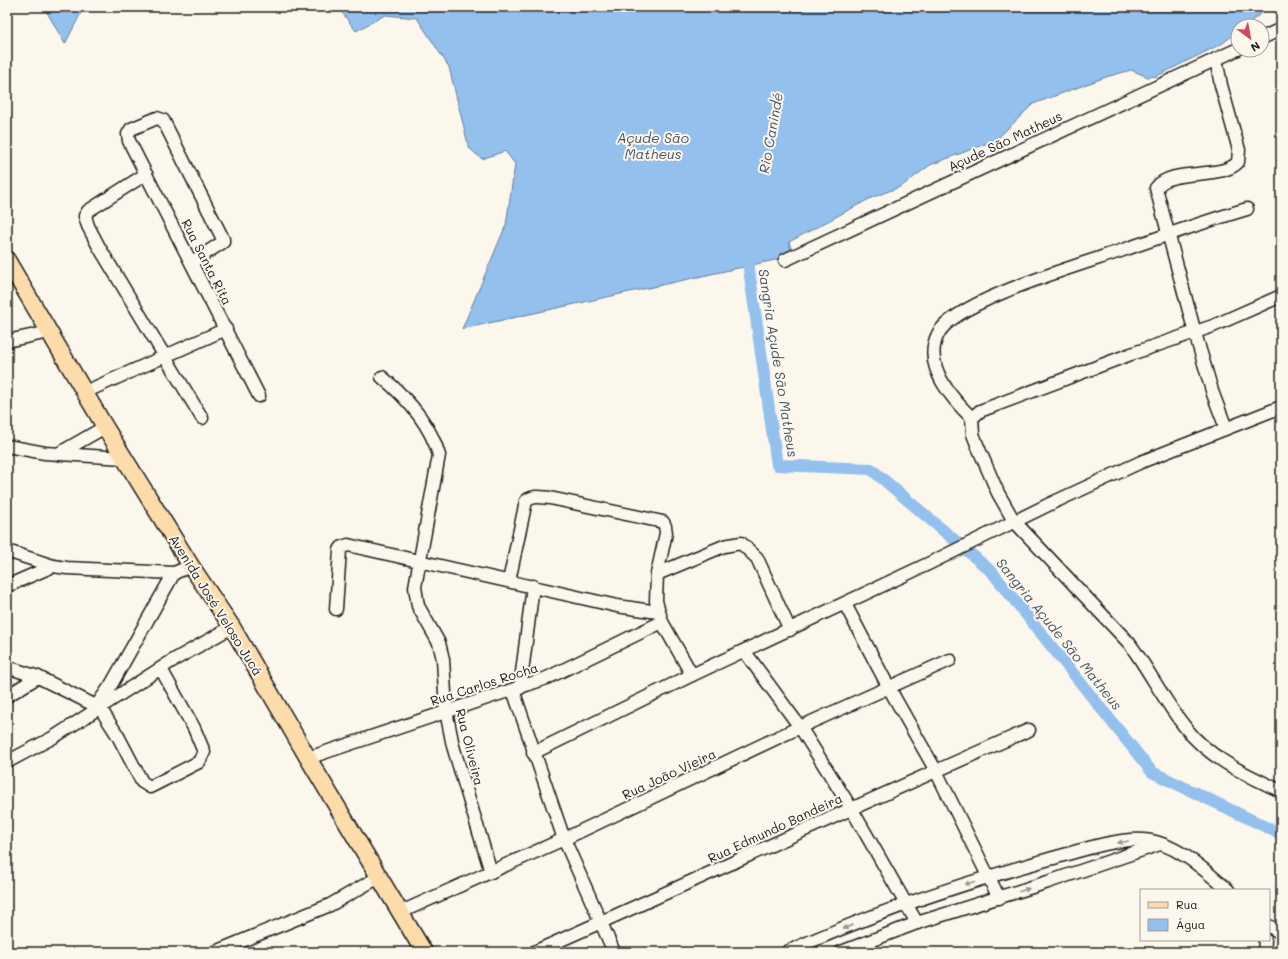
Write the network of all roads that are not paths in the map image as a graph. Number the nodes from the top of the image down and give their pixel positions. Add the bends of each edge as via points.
1 (1281, 29) edge
2 (1270, 34) edge
3 (1230, 53) edge
4 (1216, 59) junction
5 (146, 174) junction
6 (1247, 209) dead end
7 (1167, 234) junction
8 (7, 260) edge
9 (785, 260) dead end
10 (192, 262) junction
11 (1281, 296) edge
12 (226, 329) junction
13 (49, 332) junction
14 (1194, 333) junction
15 (7, 341) edge
16 (165, 356) junction
17 (382, 377) dead end
18 (85, 392) junction
19 (259, 396) dead end
20 (1281, 407) edge
21 (202, 418) dead end
22 (972, 418) junction
23 (105, 427) junction
24 (1226, 428) junction
25 (7, 446) edge
26 (58, 454) junction
27 (123, 458) junction
28 (1014, 521) junction
29 (7, 551) edge
30 (420, 561) junction
31 (53, 566) junction
32 (191, 566) junction
33 (174, 572) junction
34 (657, 574) junction
35 (509, 581) junction
36 (7, 586) edge
37 (533, 586) junction
38 (845, 604) junction
39 (336, 609) dead end
40 (660, 617) junction
41 (232, 627) junction
42 (790, 630) junction
43 (745, 652) junction
44 (950, 660) dead end
45 (7, 667) edge
46 (160, 669) junction
47 (692, 675) junction
48 (38, 677) junction
49 (889, 688) junction
50 (516, 689) junction
51 (7, 696) edge
52 (98, 707) junction
53 (446, 711) junction
54 (800, 727) junction
55 (1029, 730) dead end
56 (533, 753) junction
57 (308, 758) junction
58 (7, 762) edge
59 (936, 771) junction
60 (1281, 791) edge
61 (851, 808) junction
62 (564, 839) junction
63 (1161, 844) junction
64 (491, 872) junction
65 (379, 877) junction
66 (987, 877) junction
67 (1227, 889) edge
68 (999, 898) junction
69 (905, 903) junction
70 (401, 912) junction
71 (600, 923) junction
72 (917, 923) junction
73 (1270, 927) edge
74 (1281, 933) edge
75 (1265, 941) edge
76 (215, 952) edge
77 (424, 952) edge
78 (534, 952) edge
79 (614, 952) edge
80 (786, 952) edge
81 (841, 952) edge
82 (1264, 952) edge

1 - 2 street
3 - 4 street, Açude São Matheus
4 - 7 street via 1239,156 1229,168 1165,180 1159,184 1156,188
4 - 9 street, Açude São Matheus
5 - 10 street, Rua Santa Rita
5 - 10 street, Rua Santa Rita via 128,134 131,129 157,118 163,120 223,239 218,246
5 - 16 street via 88,211 86,216 88,226 99,247
6 - 7 street
7 - 14 street
7 - 22 street via 1025,284 984,301 949,320 936,339 934,365 959,404
8 - 13 main road, Avenida José Veloso Jucá
10 - 12 street, Rua Santa Rita
11 - 14 street
12 - 16 street
12 - 19 street, Rua Santa Rita
13 - 15 street
13 - 18 main road, Avenida José Veloso Jucá
14 - 22 street via 1058,381 980,411
14 - 24 street
16 - 18 street
16 - 21 street
17 - 30 street, Rua Oliveira via 402,394 415,410 436,443 439,454
18 - 23 main road, Avenida José Veloso Jucá
20 - 24 street
22 - 28 street via 973,434 978,447 998,493
23 - 26 street
23 - 27 main road, Avenida José Veloso Jucá
24 - 28 street via 1141,462
25 - 26 street
26 - 27 street
27 - 32 main road, Avenida José Veloso Jucá
28 - 38 street
28 - 60 street via 1129,644 1143,661 1184,727 1196,740 1231,766
29 - 31 street
30 - 35 street
30 - 39 street via 351,545 342,547 339,555
30 - 53 street, Rua Oliveira via 415,587 417,602 439,644 443,659
31 - 33 street
31 - 36 street
32 - 33 street
32 - 41 main road, Avenida José Veloso Jucá
33 - 52 street
34 - 35 street via 666,533 663,522 536,496 526,501
34 - 40 street via 655,590
34 - 42 street via 724,546 741,543 757,558
35 - 37 street
37 - 40 street
37 - 50 street
38 - 42 street
38 - 49 street
40 - 47 street
40 - 50 street, Rua Carlos Rocha via 547,678
41 - 46 street
41 - 57 main road, Avenida José Veloso Jucá
42 - 43 street
43 - 47 street
43 - 54 street
44 - 49 street, Rua João Vieira
45 - 48 street
46 - 52 street
46 - 52 street via 202,745 204,752 199,762 154,786 146,785
47 - 56 street
48 - 51 street
48 - 52 street
49 - 54 street, Rua João Vieira
49 - 59 street
50 - 53 street, Rua Carlos Rocha
50 - 56 street
52 - 58 street via 54,737
53 - 57 street, Rua Carlos Rocha
53 - 64 street, Rua Oliveira via 453,746
54 - 61 street
54 - 62 street, Rua João Vieira
55 - 59 street, Rua Edmundo Bandeira
56 - 62 street
57 - 65 main road, Avenida José Veloso Jucá
59 - 61 street, Rua Edmundo Bandeira
59 - 66 street
61 - 69 street
61 - 71 street, Rua Edmundo Bandeira via 736,863
62 - 64 street, Rua João Vieira
62 - 71 street
63 -> 66 street via 1143,840 1125,841
63 - 67 street via 1175,850
68 -> 63 street
64 - 70 street, Rua João Vieira
65 - 70 main road, Avenida José Veloso Jucá
65 - 76 street via 330,905
66 - 68 street
66 -> 69 street
68 - 72 street
69 - 72 street
69 -> 80 street
70 - 77 main road, Avenida José Veloso Jucá
71 - 78 street, Rua Edmundo Bandeira
71 - 79 street
72 - 81 street
73 - 74 street
75 - 82 street

